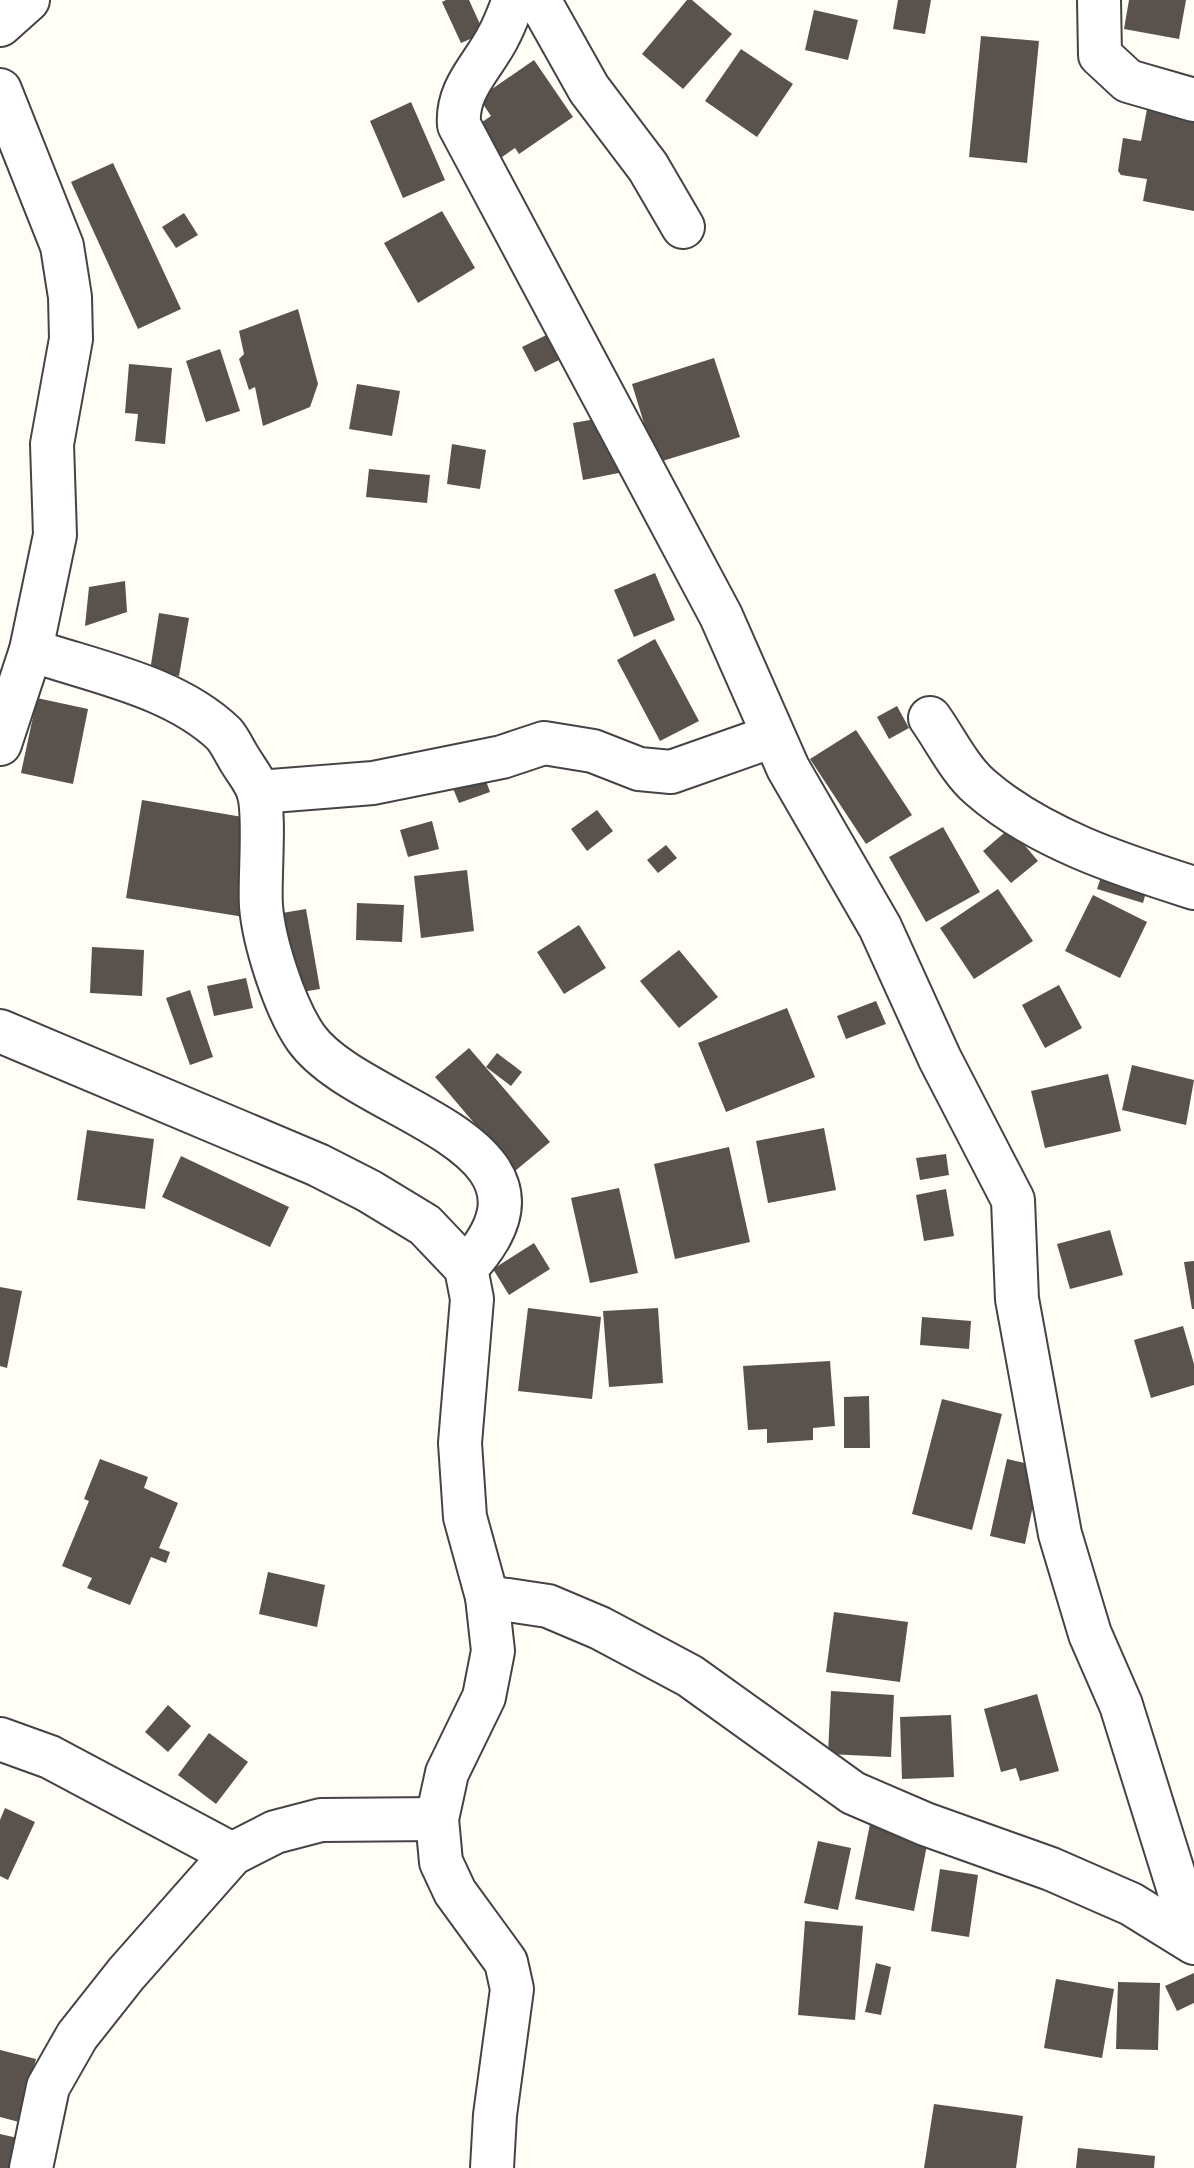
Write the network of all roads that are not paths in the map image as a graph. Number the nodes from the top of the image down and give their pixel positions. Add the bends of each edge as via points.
1 (28, 0) edge
2 (514, 0) edge
3 (539, 0) edge
4 (1099, 0) edge
5 (0, 25) edge
6 (0, 90) edge
7 (1194, 100) edge
8 (683, 227) dead end
9 (31, 650) junction
10 (930, 718) dead end
11 (773, 736) junction
12 (0, 744) edge
13 (259, 792) junction
14 (1194, 888) edge
15 (0, 1031) edge
16 (466, 1268) junction
17 (487, 1597) junction
18 (0, 1739) edge
19 (437, 1819) junction
20 (232, 1854) junction
21 (1194, 1941) edge
22 (31, 2168) edge
23 (492, 2168) edge

1 - 5 street
2 - 11 street via 499,36 464,90 459,125 721,616
3 - 8 street via 589,89 648,167
4 - 7 street via 1100,55 1128,81
6 - 9 street via 62,246 70,297 71,339 52,444 55,535
9 - 12 street
9 - 13 street via 183,703 226,736
10 - 14 street via 977,785 1018,816 1058,837
11 - 13 street via 671,772 639,769 593,751 544,743 502,757 373,783
11 - 21 street via 880,927 1013,1200 1017,1299 1060,1534 1090,1634 1121,1705
13 - 16 street via 261,909 281,985 306,1038 342,1073 480,1154 499,1189 496,1223 487,1246
15 - 16 street via 318,1165 425,1225
16 - 17 street via 472,1299 460,1443 465,1517
17 - 19 street via 493,1651 484,1697 447,1773
17 - 21 street via 548,1606 600,1628 690,1676 853,1793 1051,1869 1131,1904
18 - 20 street via 50,1757
19 - 20 street via 321,1820 275,1832
19 - 23 street via 441,1862 455,1892 506,1962 512,1989
20 - 22 street via 77,2036 48,2087

